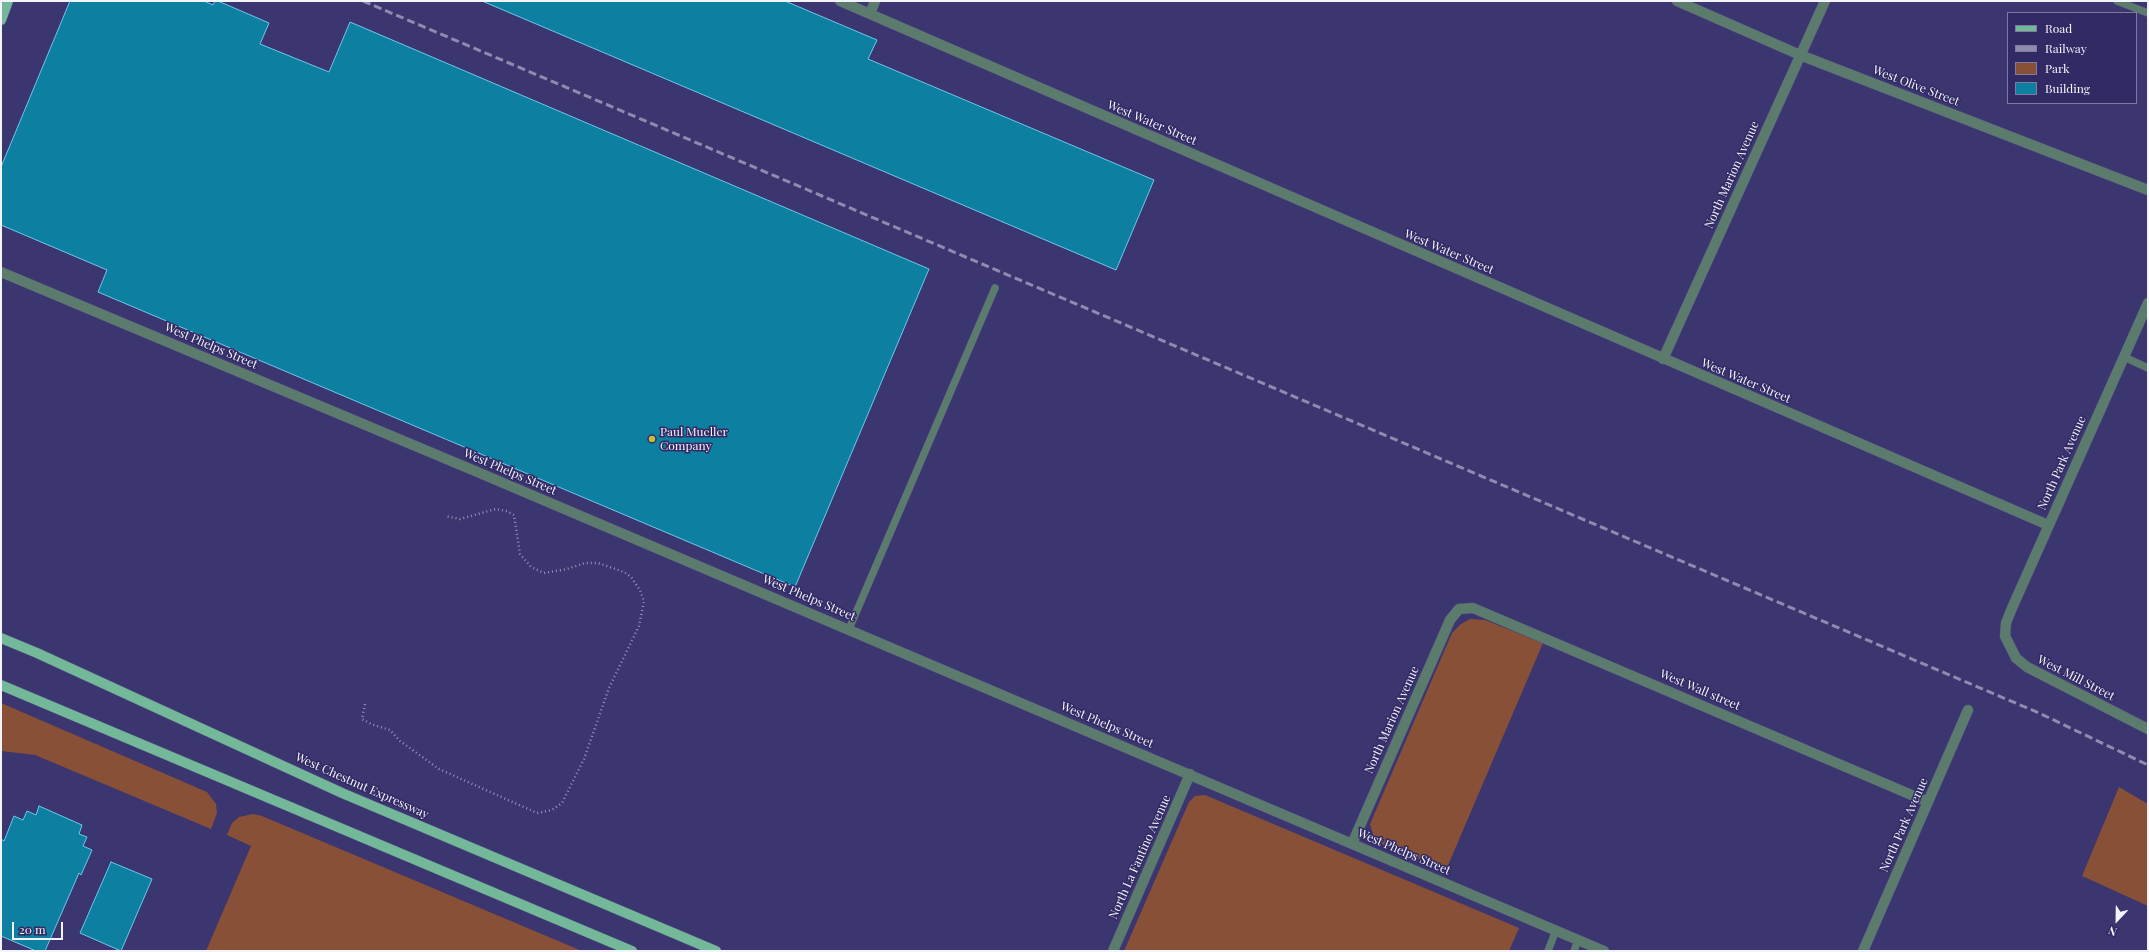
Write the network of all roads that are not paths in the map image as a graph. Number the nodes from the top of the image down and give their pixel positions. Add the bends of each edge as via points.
1 (8, 1) edge
2 (840, 1) edge
3 (876, 1) edge
4 (1677, 1) edge
5 (1825, 1) edge
6 (2117, 1) edge
7 (2148, 13) edge
8 (870, 14) junction
9 (1, 20) edge
10 (1800, 55) junction
11 (2148, 190) edge
12 (1, 272) edge
13 (995, 288) dead end
14 (2148, 303) edge
15 (2124, 357) junction
16 (1663, 359) junction
17 (2148, 368) edge
18 (2048, 525) junction
19 (1459, 608) joint
20 (849, 629) junction
21 (2005, 636) joint
22 (1, 638) edge
23 (1, 684) edge
24 (1968, 710) dead end
25 (2148, 729) edge
26 (1190, 774) junction
27 (1928, 802) junction
28 (1352, 844) junction
29 (1556, 930) junction
30 (1578, 940) junction
31 (632, 951) edge
32 (716, 951) edge
33 (1113, 951) edge
34 (1548, 951) edge
35 (1574, 951) edge
36 (1604, 951) edge
37 (1864, 951) edge

1 - 9 main road
2 - 8 street, West Water Street
3 - 8 street
4 - 10 street, West Olive Street
5 - 10 street, North Marion Avenue
6 - 7 lane
8 - 16 street, West Water Street
10 - 11 street, West Olive Street
10 - 16 street, North Marion Avenue
12 - 20 street, West Phelps Street
13 - 20 lane
14 - 15 street, North Park Avenue
15 - 17 lane
15 - 18 street, North Park Avenue
16 - 18 street, West Water Street
18 - 21 street, North Park Avenue via 2006,623
19 - 27 street, West Wall street via 1473,608
19 - 28 street, North Marion Avenue via 1450,620
20 - 26 street, West Phelps Street
21 - 25 street, West Mill Street via 2016,658 2027,667
22 - 32 main road, West Chestnut Expressway via 342,793
23 - 31 main road
24 - 27 street, North Park Avenue
26 - 28 street, West Phelps Street
26 - 33 street, North La Fantino Avenue
27 - 37 street, North Park Avenue
28 - 29 street, West Phelps Street
29 - 30 street, West Phelps Street
29 - 34 lane
30 - 35 lane
30 - 36 street, West Phelps Street

